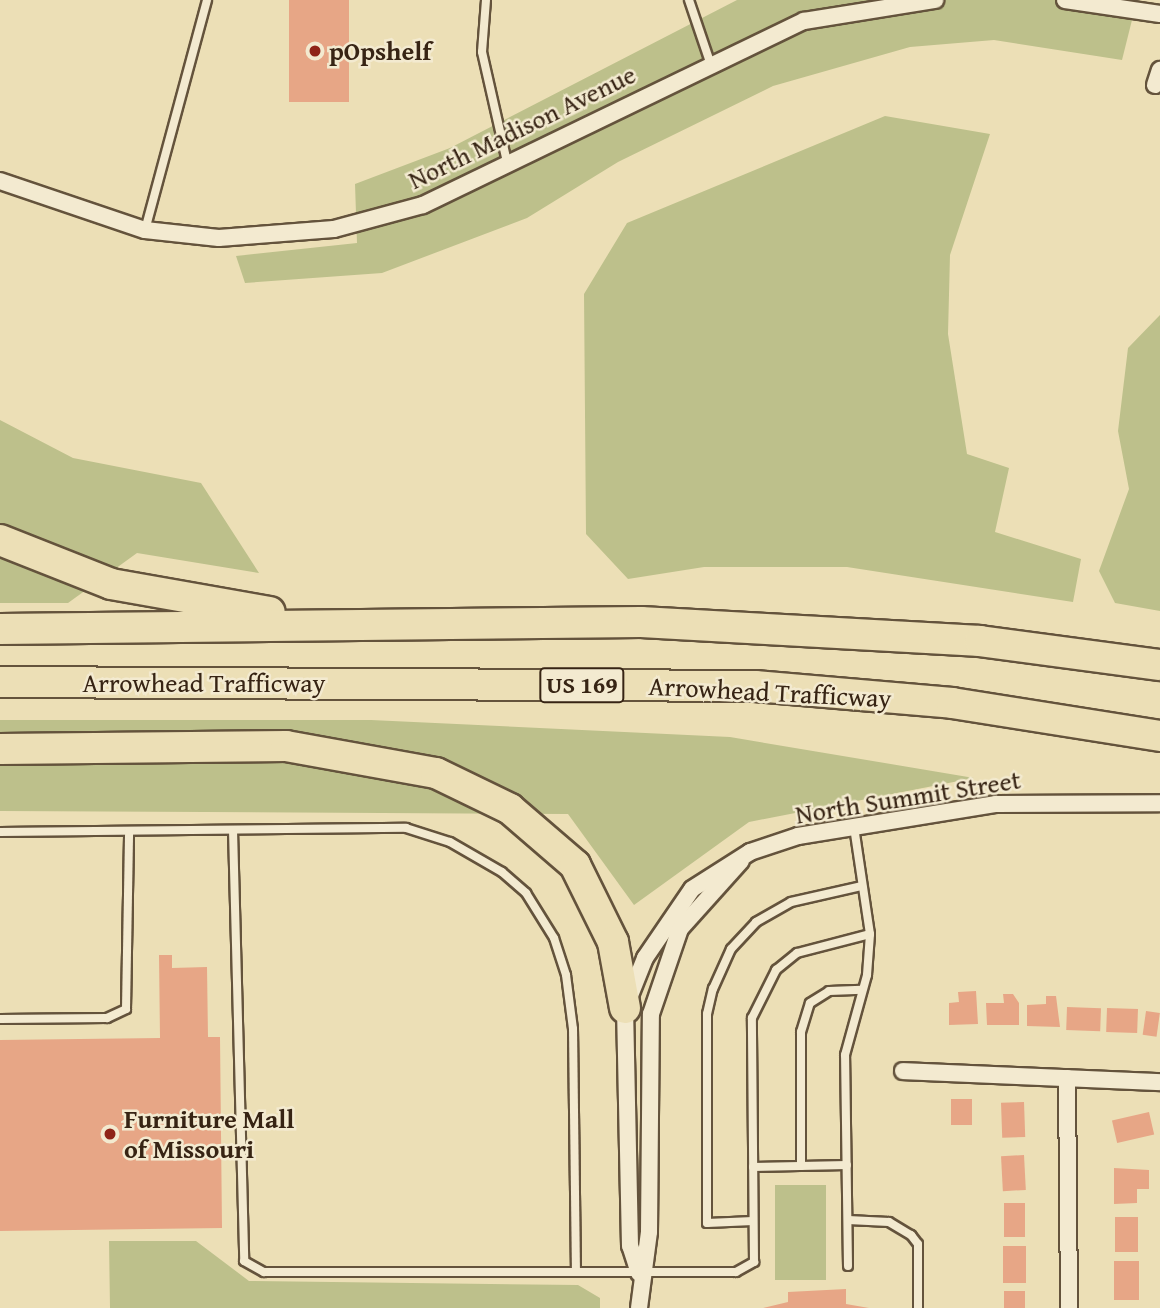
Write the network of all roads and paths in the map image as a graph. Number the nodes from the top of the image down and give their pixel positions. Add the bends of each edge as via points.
1 (207, 0) edge
2 (486, 0) edge
3 (689, 0) edge
4 (935, 0) edge
5 (1065, 0) edge
6 (1160, 14) edge
7 (710, 62) junction
8 (507, 162) junction
9 (0, 181) edge
10 (145, 230) junction
11 (0, 540) edge
12 (343, 625) junction
13 (0, 629) edge
14 (1160, 665) edge
15 (0, 682) edge
16 (1160, 736) edge
17 (0, 749) edge
18 (1160, 803) edge
19 (854, 827) junction
20 (233, 830) junction
21 (129, 831) junction
22 (0, 832) edge
23 (750, 852) junction
24 (862, 886) junction
25 (870, 934) junction
26 (862, 990) junction
27 (638, 1011) junction
28 (0, 1019) edge
29 (903, 1071) dead end
30 (1067, 1078) junction
31 (1160, 1082) edge
32 (847, 1165) junction
33 (801, 1166) junction
34 (753, 1167) junction
35 (848, 1220) junction
36 (753, 1221) junction
37 (848, 1266) dead end
38 (576, 1272) junction
39 (639, 1273) junction
40 (639, 1308) edge
41 (918, 1308) edge
42 (1069, 1308) edge

1 - 10 lane
2 - 8 lane via 484,65
3 - 7 lane
4 - 7 street, North Madison Avenue via 804,21
5 - 6 street
7 - 8 street, North Madison Avenue
8 - 10 street, North Madison Avenue via 423,205 334,229 219,239
9 - 10 street, North Madison Avenue
11 - 12 highway via 111,584
12 - 13 highway, Arrowhead Trafficway
12 - 14 highway, Arrowhead Trafficway via 641,622 790,628 979,641
15 - 16 highway, Arrowhead Trafficway / US 169 via 755,686 952,703
17 - 27 highway via 286,746 436,773 510,809 575,865 613,942
18 - 19 street, North Summit Street via 996,804
19 - 23 street, North Summit Street
19 - 24 lane
20 - 21 lane
20 - 38 lane via 415,830 450,842 526,893 554,938 572,1018
20 - 38 lane via 244,1261 264,1272
21 - 22 lane
21 - 28 lane via 126,1009 107,1018
23 - 27 street via 680,929
23 - 27 street, North Summit Street via 716,869 670,914
24 - 25 lane
24 - 36 lane via 791,902 756,922 732,948 713,989 707,1014 706,1223
25 - 26 lane
25 - 34 lane via 797,953 762,992 752,1018
26 - 32 lane via 845,1055
26 - 33 lane via 829,991 810,1003 801,1032
27 - 39 street via 649,1233
27 - 39 street via 630,1245
29 - 30 street
30 - 31 street
30 - 42 street
32 - 33 lane
32 - 35 lane
33 - 34 lane
34 - 36 lane
35 - 37 lane
35 - 41 lane via 890,1222 911,1235 918,1244
36 - 39 lane via 754,1262 736,1272
38 - 39 lane
39 - 40 street

